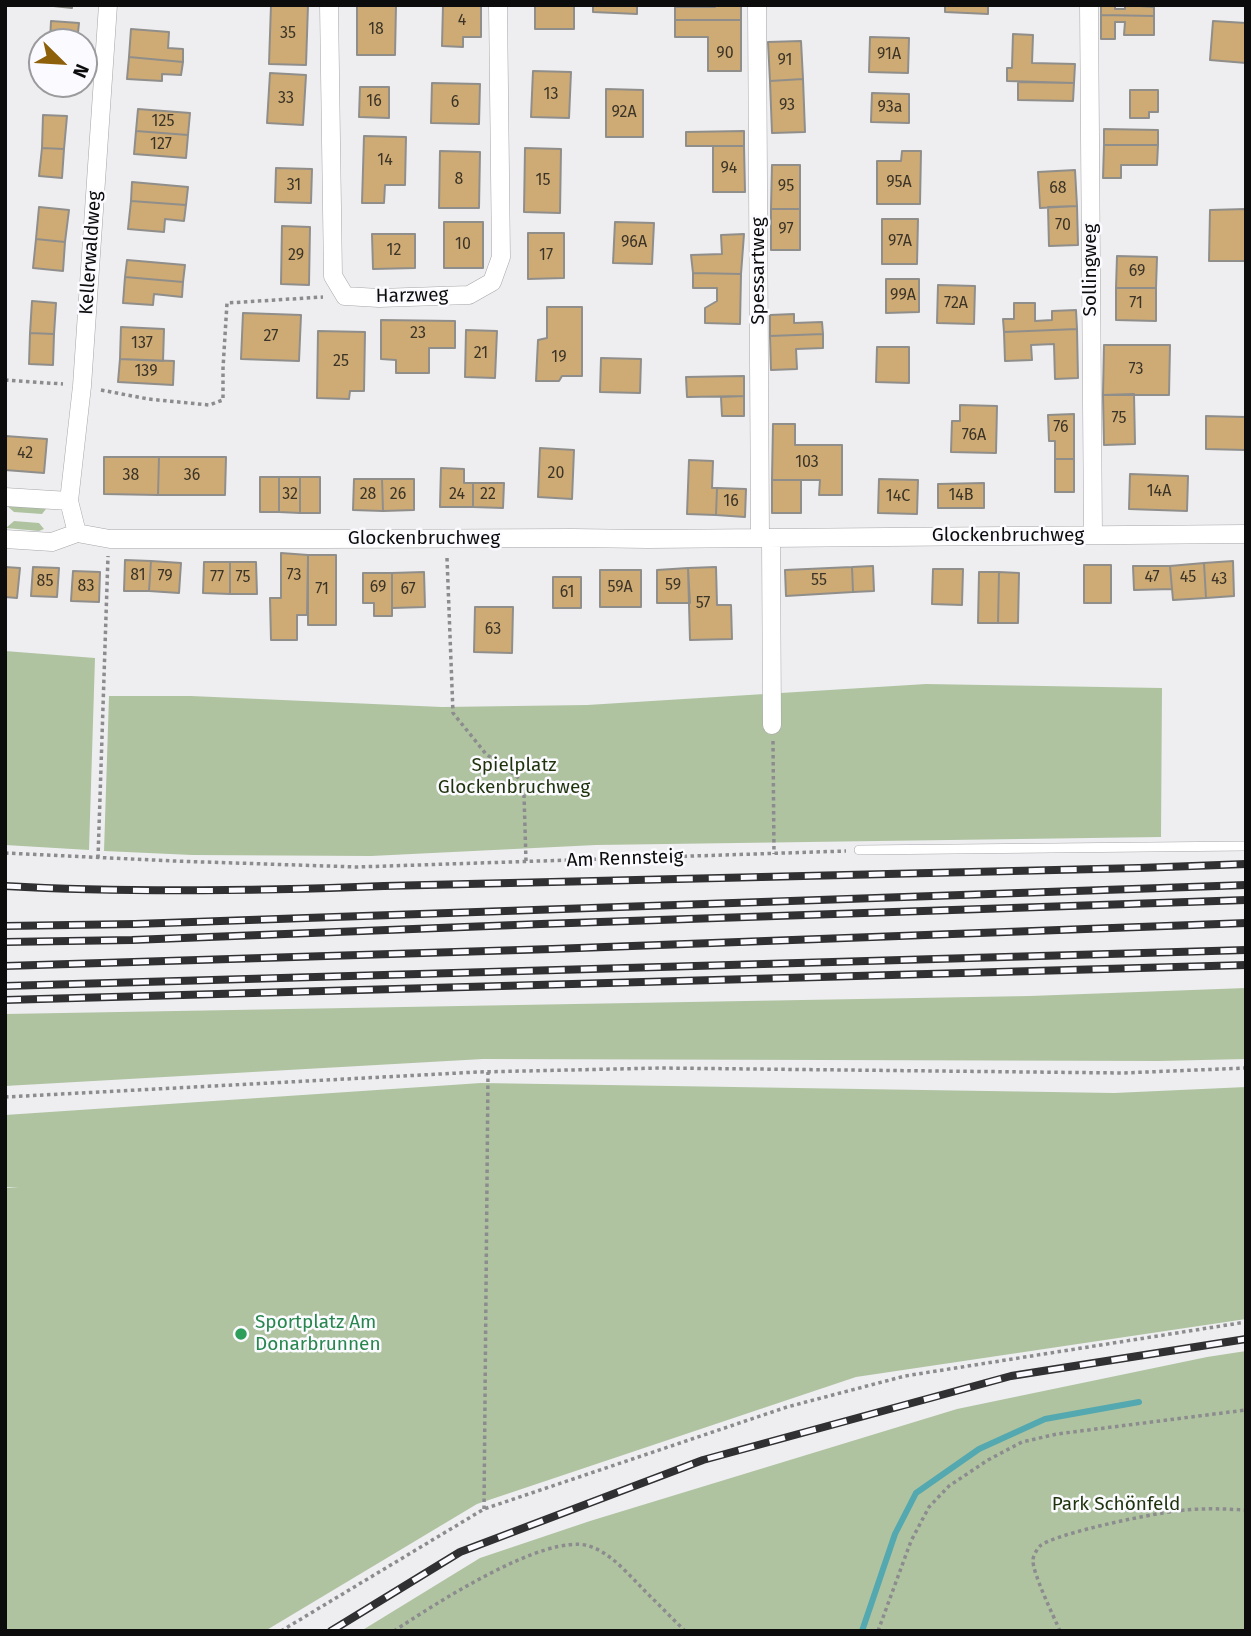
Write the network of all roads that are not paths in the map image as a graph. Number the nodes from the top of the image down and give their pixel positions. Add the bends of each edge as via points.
1 (108, 5) edge
2 (329, 5) edge
3 (498, 5) edge
4 (757, 5) edge
5 (1089, 5) edge
6 (5, 497) edge
7 (69, 501) junction
8 (77, 533) junction
9 (1246, 534) edge
10 (1093, 535) junction
11 (5, 538) edge
12 (766, 538) junction
13 (772, 725) road end
14 (1246, 846) edge
15 (859, 850) road end

1 - 7 street, Kellerwaldweg via 82,386
2 - 3 street, Harzweg via 333,276 345,296 379,298 469,295 492,282 501,257
4 - 12 street, Spessartweg
5 - 10 street, Sollingweg
6 - 7 street
7 - 8 street
8 - 11 street, Glockenbruchweg via 52,542
8 - 12 street, Glockenbruchweg via 110,539
9 - 10 street, Glockenbruchweg
10 - 12 street, Glockenbruchweg
12 - 13 street
14 - 15 lane

